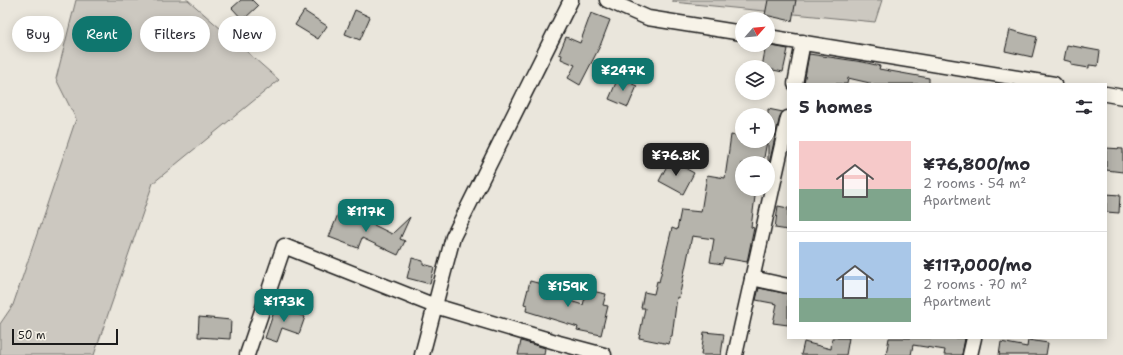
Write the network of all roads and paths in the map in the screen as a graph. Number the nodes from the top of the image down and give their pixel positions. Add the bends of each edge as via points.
1 (571, 0) edge
2 (607, 0) edge
3 (735, 33) edge
4 (775, 38) edge
5 (803, 42) junction
6 (1034, 82) edge
7 (795, 83) edge
8 (1044, 83) edge
9 (1107, 94) edge
10 (1123, 97) edge
11 (787, 128) edge
12 (782, 175) edge
13 (752, 278) junction
14 (787, 286) edge
15 (435, 306) junction
16 (974, 339) edge
17 (247, 355) edge
18 (422, 355) edge
19 (604, 355) edge
20 (735, 355) edge
21 (970, 355) edge

1 - 15 street via 453,237
2 - 3 street via 648,18
4 - 5 street
5 - 6 street
5 - 7 street
6 - 8 street
9 - 10 street
11 - 12 street
12 - 13 street
13 - 14 street
13 - 20 street
15 - 17 street via 284,246
15 - 18 street
15 - 19 street
16 - 21 street

